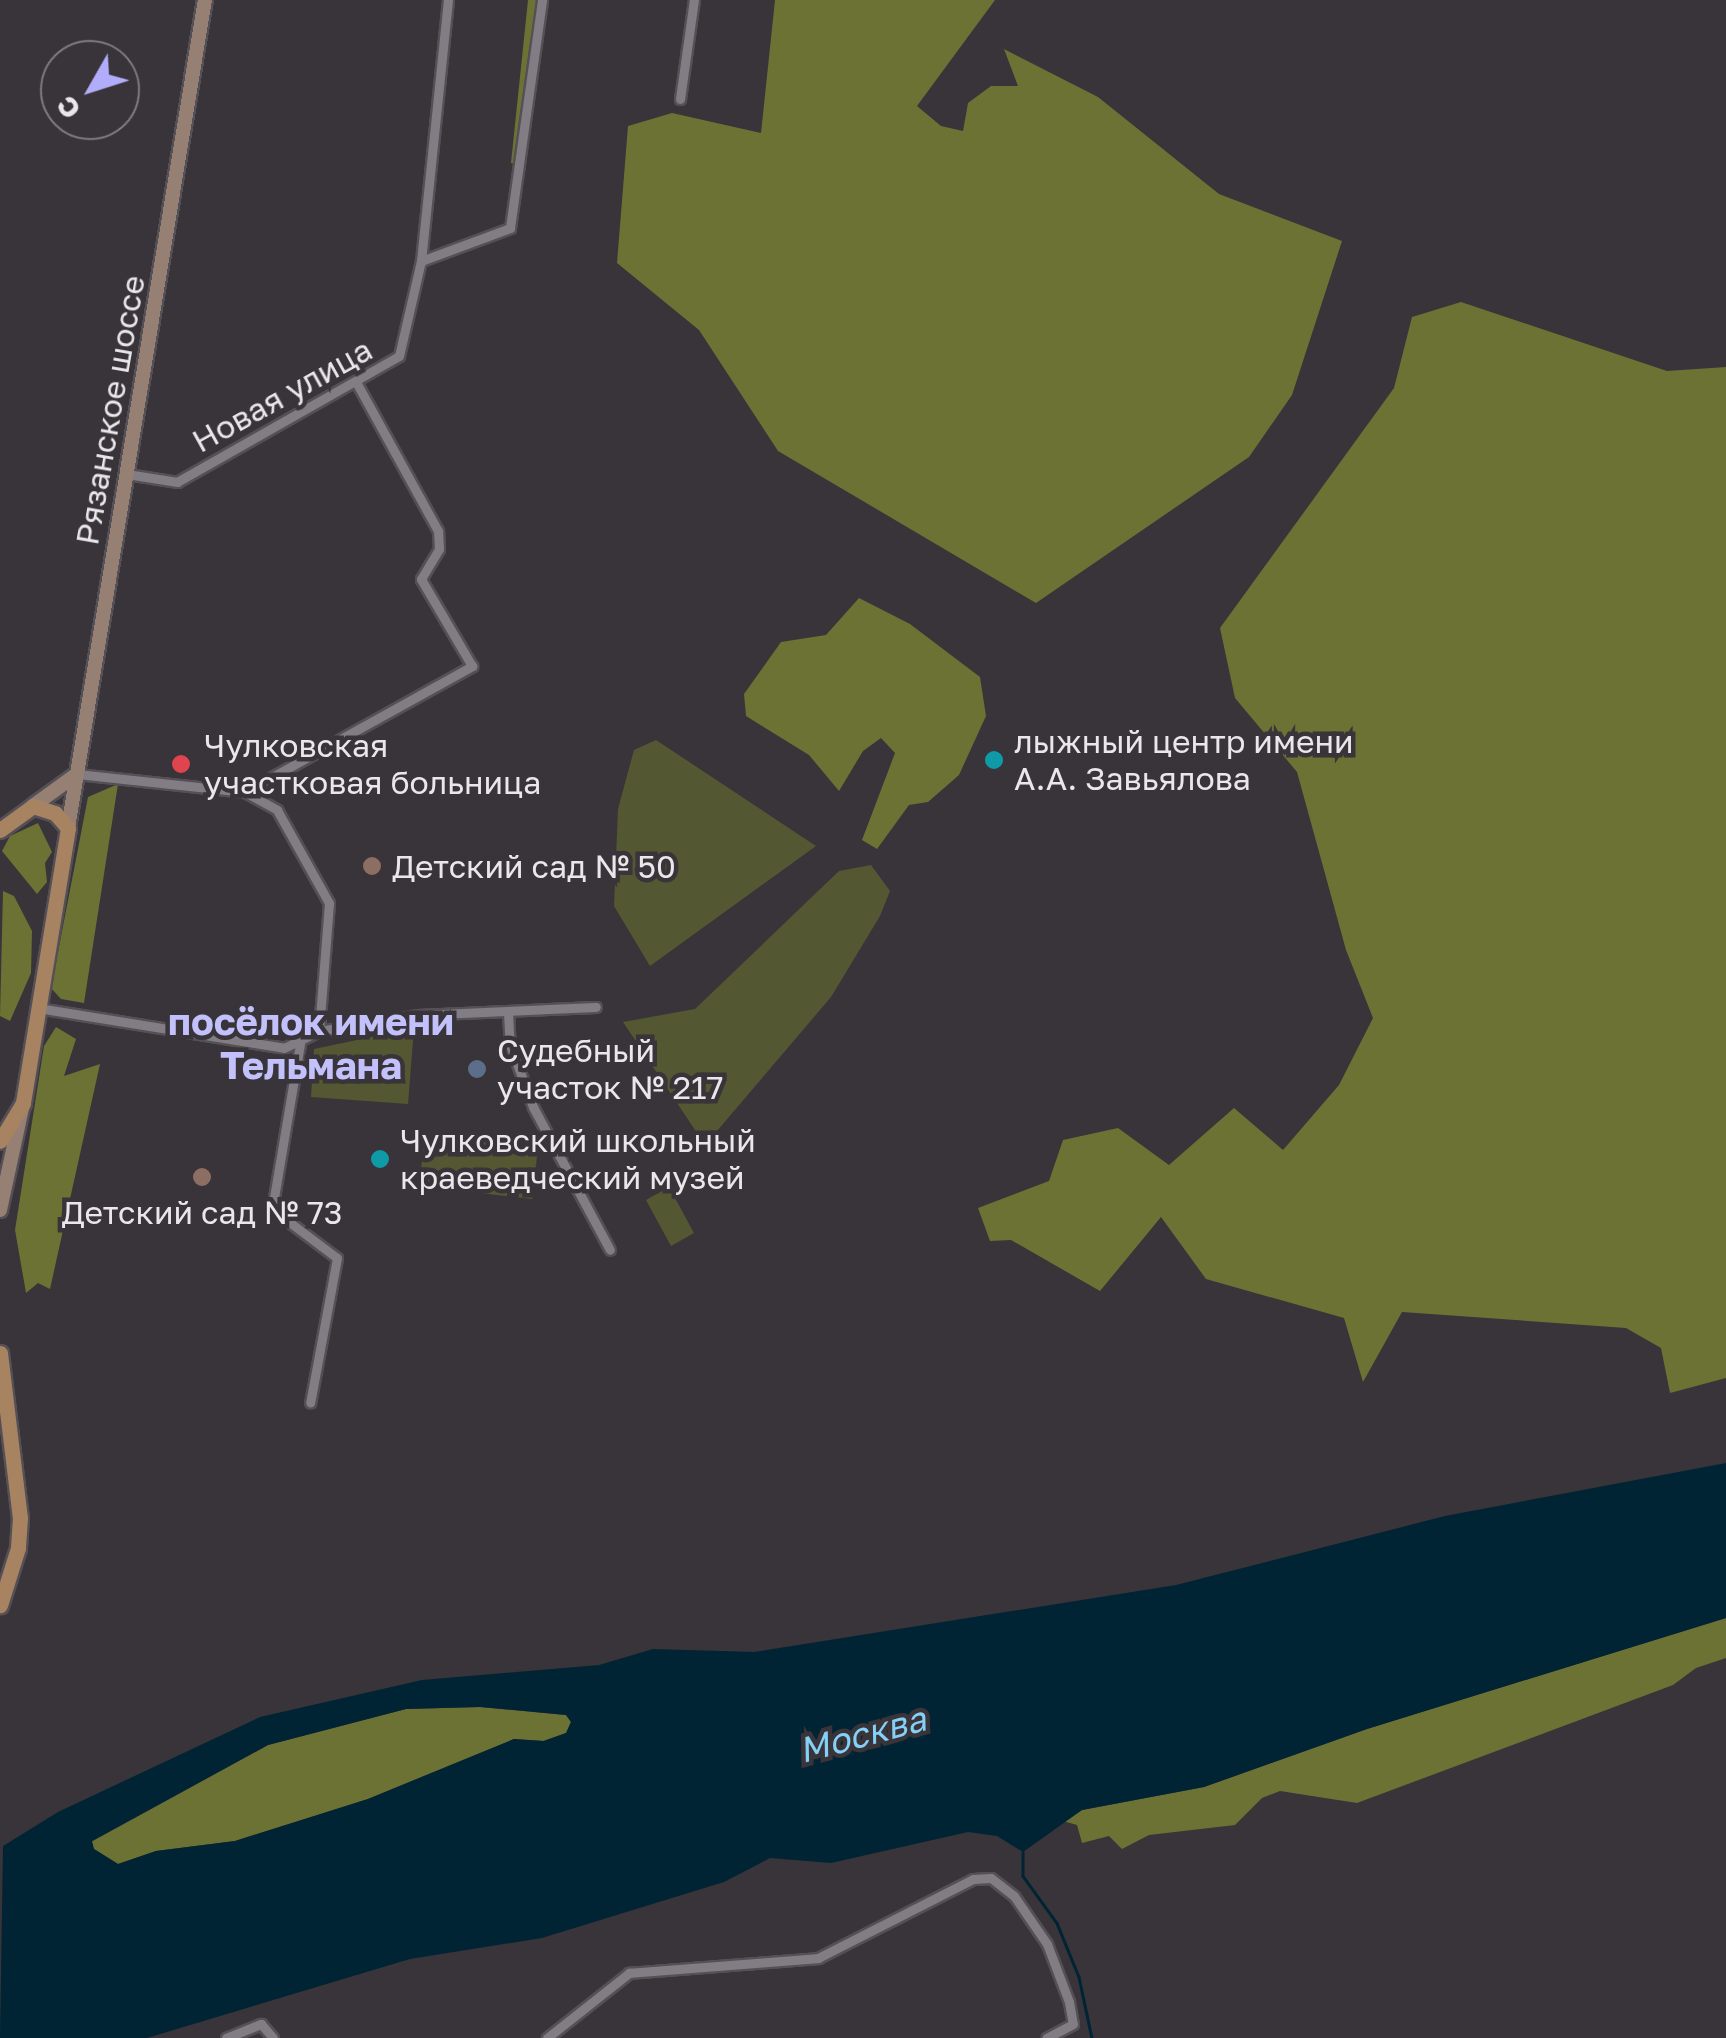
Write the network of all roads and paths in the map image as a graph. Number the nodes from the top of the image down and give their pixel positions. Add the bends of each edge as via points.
1 (205, 0) edge
2 (448, 0) edge
3 (542, 0) edge
4 (694, 0) edge
5 (680, 99) dead end
6 (421, 261) junction
7 (356, 382) junction
8 (127, 474) junction
9 (78, 774) junction
10 (245, 792) junction
11 (33, 806) junction
12 (68, 828) junction
13 (0, 830) edge
14 (596, 1007) dead end
15 (38, 1008) junction
16 (508, 1012) junction
17 (318, 1031) junction
18 (301, 1038) junction
19 (23, 1103) junction
20 (0, 1141) edge
21 (0, 1210) edge
22 (610, 1250) dead end
23 (0, 1353) edge
24 (310, 1403) dead end
25 (0, 1606) edge
26 (226, 2038) edge
27 (273, 2038) edge
28 (547, 2038) edge
29 (1047, 2038) edge

1 - 8 main road, Рязанское шоссе
2 - 6 street, Новая улица
3 - 6 street via 510,228
4 - 5 street
6 - 7 street, Новая улица via 399,356
7 - 8 street, Новая улица via 177,482
7 - 10 street via 438,531 439,549 421,580 472,666
8 - 9 main road, Рязанское шоссе
9 - 10 street
9 - 11 main road
9 - 12 main road, Рязанское шоссе
10 - 17 street via 278,810 330,903
11 - 12 main road via 55,813
11 - 13 main road
12 - 15 main road
14 - 16 street
15 - 18 street via 260,1047 284,1048
15 - 19 main road
16 - 17 street via 418,1014
16 - 22 street via 510,1045 532,1106
17 - 18 street
18 - 24 street via 272,1209 337,1258
19 - 20 main road
19 - 21 main road
23 - 25 main road via 20,1518
26 - 27 street via 262,2024
28 - 29 street via 629,1973 818,1958 973,1878 991,1878 1014,1896 1048,1944 1074,2024

